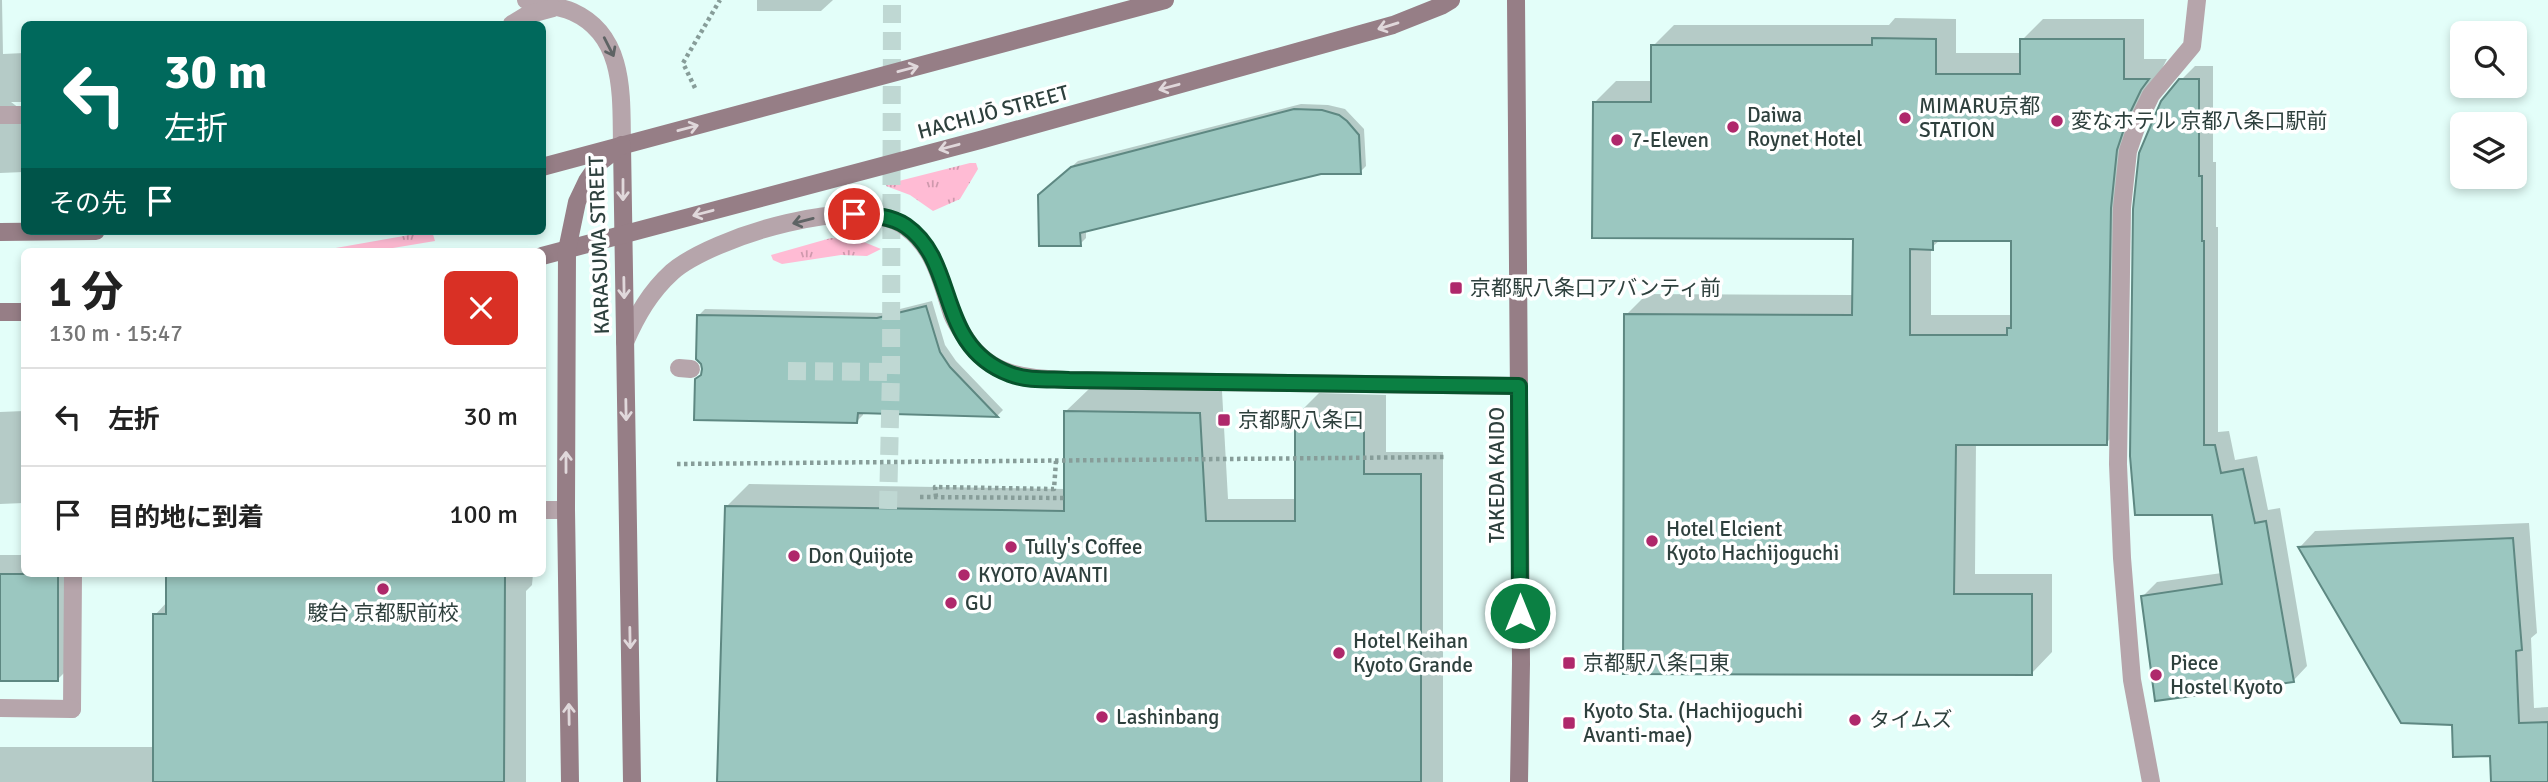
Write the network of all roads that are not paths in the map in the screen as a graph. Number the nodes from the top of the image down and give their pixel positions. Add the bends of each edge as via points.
1 (526, 0) edge
2 (1165, 0) edge
3 (1451, 0) edge
4 (1516, 0) edge
5 (2197, 0) edge
6 (557, 7) junction
7 (517, 21) edge
8 (0, 115) edge
9 (21, 115) edge
10 (622, 145) junction
11 (546, 166) edge
12 (0, 232) edge
13 (21, 232) edge
14 (623, 235) junction
15 (567, 250) junction
16 (546, 255) edge
17 (0, 312) edge
18 (21, 312) edge
19 (625, 342) junction
20 (1519, 386) junction
21 (546, 510) edge
22 (566, 510) junction
23 (74, 577) edge
24 (0, 708) edge
25 (570, 782) edge
26 (632, 782) edge
27 (1519, 782) edge
28 (2151, 782) edge

1 - 6 street
10 -> 2 street
3 -> 14 street, HACHIJŌ STREET via 1380,29
4 - 20 street, TAKEDA KAIDO
5 - 28 street via 2192,46 2151,95 2138,122 2128,151 2122,208 2118,464 2122,558 2132,680
6 - 7 street
6 -> 10 street via 594,25 606,38 620,81
8 - 9 street
10 - 11 street
10 -> 14 street, KARASUMA STREET
10 - 15 street, KARASUMA STREET via 600,162 587,181 577,202
12 - 13 street
14 - 15 street, HACHIJŌ STREET
14 -> 19 street, KARASUMA STREET
15 - 16 street, HACHIJŌ STREET
22 -> 15 street, KARASUMA STREET
17 - 18 street
20 -> 19 street via 1013,376 984,360 968,344 922,242 890,218 854,214 823,216 737,237 695,256 652,292
19 -> 26 street, KARASUMA STREET
20 - 27 street, TAKEDA KAIDO
21 - 22 street
25 -> 22 street, KARASUMA STREET
23 - 24 street via 72,709

